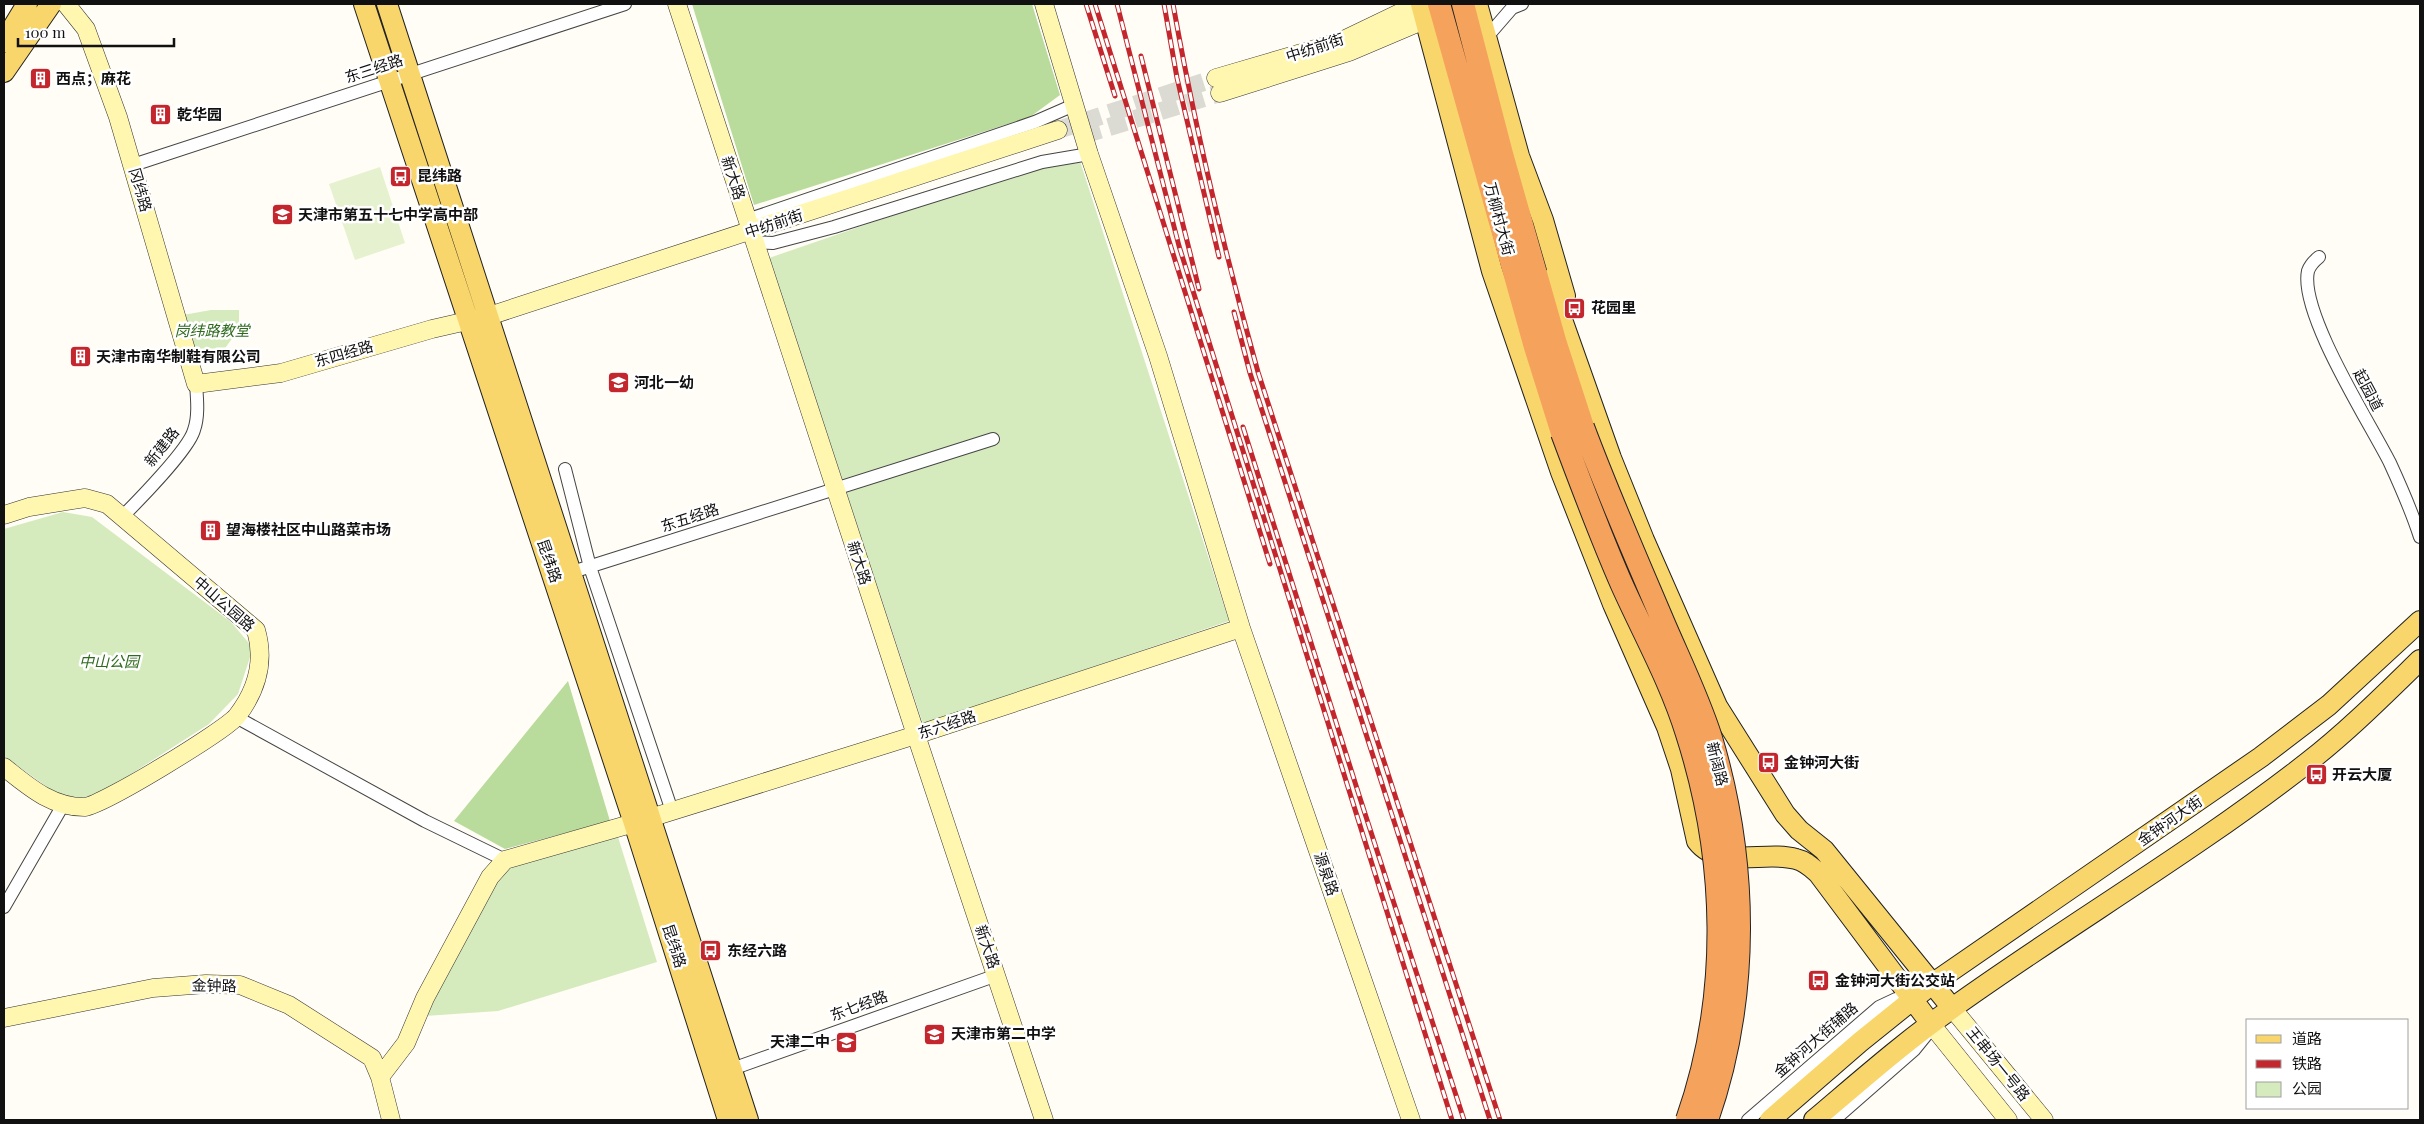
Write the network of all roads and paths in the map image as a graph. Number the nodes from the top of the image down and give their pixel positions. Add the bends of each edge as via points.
1 (27, 4) edge
2 (51, 4) edge
3 (66, 4) edge
4 (364, 4) edge
5 (387, 4) edge
6 (625, 4) edge
7 (677, 4) edge
8 (1044, 4) edge
9 (1467, 4) edge
10 (1522, 4) edge
11 (1427, 8) edge
12 (1486, 38) junction
13 (4, 42) edge
14 (4, 72) edge
15 (410, 75) junction
16 (389, 81) junction
17 (1218, 86) tunnel mouth
18 (1074, 105) junction
19 (1060, 136) tunnel mouth
20 (1089, 154) junction
21 (1502, 154) junction
22 (133, 165) junction
23 (1494, 203) junction
24 (750, 231) junction
25 (2320, 257) dead end
26 (489, 316) junction
27 (467, 321) junction
28 (1518, 342) junction
29 (1574, 350) junction
30 (196, 384) junction
31 (1573, 430) junction
32 (993, 439) dead end
33 (565, 469) dead end
34 (835, 489) junction
35 (4, 515) edge
36 (122, 517) junction
37 (2420, 537) edge
38 (572, 572) junction
39 (2420, 621) edge
40 (1241, 628) junction
41 (2420, 660) edge
42 (236, 717) junction
43 (916, 735) junction
44 (4, 767) edge
45 (63, 806) junction
46 (672, 811) junction
47 (643, 821) junction
48 (505, 860) junction
49 (4, 907) edge
50 (997, 975) junction
51 (1932, 984) junction
52 (1912, 998) junction
53 (1952, 1008) junction
54 (4, 1018) edge
55 (1930, 1024) junction
56 (1878, 1026) junction
57 (1897, 1049) junction
58 (732, 1069) junction
59 (380, 1077) junction
60 (391, 1120) edge
61 (728, 1120) edge
62 (748, 1120) edge
63 (1044, 1120) edge
64 (1411, 1120) edge
65 (1687, 1120) edge
66 (1708, 1120) edge
67 (1748, 1120) edge
68 (1770, 1120) edge
69 (1814, 1120) edge
70 (1834, 1120) edge
71 (2008, 1120) edge
72 (2044, 1120) edge

1 - 13 main road
2 - 14 main road
3 - 22 street, 冈纬路 via 86,29
4 - 16 main road, 昆纬路
5 - 15 main road, 昆纬路
6 - 15 street, 东三经路
7 - 24 street, 新大路
8 - 18 street, 源泉路
9 - 12 main road
9 - 21 highway, 万柳村大街
10 - 12 street via 1512,8
11 - 17 street, 中纺前街
11 - 23 highway, 万柳村大街
11 - 28 main road via 1484,243
12 - 29 main road via 1519,156 1559,274
15 - 16 street, 东三经路
15 - 26 main road, 昆纬路
16 - 22 street, 东三经路
16 - 27 main road, 昆纬路
18 - 20 street, 源泉路
18 - 24 street
19 - 24 street, 中纺前街
20 - 24 street via 1042,162 773,243
20 - 40 street, 源泉路 via 1158,356
21 - 29 main road via 1527,213
21 - 31 highway, 万柳村大街 via 1556,344
22 - 30 street, 冈纬路
23 - 28 main road via 1494,230
23 - 31 highway, 万柳村大街 via 1535,347
24 - 26 street, 中纺前街
24 - 34 street, 新大路
25 - 37 street, 起园道 via 2308,270 2307,281 2315,312 2336,363 2390,463
26 - 27 street, 东四经路
26 - 38 main road, 昆纬路
27 - 30 street, 东四经路 via 281,373
27 - 38 main road, 昆纬路
28 - 52 main road via 1561,472 1666,727 1681,769 1697,841 1714,855 1784,857 1808,863
29 - 51 main road via 1611,458 1717,706 1785,814 1824,850
30 - 36 street, 新建路 via 198,404 194,431
31 - 65 highway, 新阔路, bridge via 1599,531 1687,732 1714,843 1719,902 1714,1013
31 - 66 highway, 新阔路, bridge via 1624,530 1696,700 1710,737 1727,805 1736,863 1740,924 1728,1050
32 - 34 street, 东五经路
33 - 38 street
34 - 38 street, 东五经路
34 - 43 street, 新大路
35 - 36 street, 中山公园路 via 29,507 85,498 107,504
36 - 42 street, 中山公园路 via 256,630 262,648 260,670
38 - 46 street
38 - 47 main road, 昆纬路
39 - 51 main road, 金钟河大街 via 2329,705 2261,757
40 - 43 street, 东六经路
40 - 64 street, 源泉路
41 - 53 main road via 2308,763
42 - 45 street via 103,801 86,807
42 - 48 street via 425,821
43 - 46 street, 东六经路
43 - 50 street, 新大路
44 - 45 street via 34,791
45 - 49 street
46 - 47 street, 东六经路
47 - 48 street, 东六经路
47 - 58 main road, 昆纬路
47 - 61 main road, 昆纬路
48 - 59 street via 490,877 425,998 406,1043
50 - 58 street, 东七经路
50 - 63 street, 新大路
51 - 52 main road, 金钟河大街
51 - 53 main road
52 - 55 main road
52 - 56 main road, 金钟河大街
52 - 67 street, 金钟河大街辅路 via 1896,999 1878,1007
53 - 55 main road
53 - 72 street, 王串场一号路
54 - 59 street, 金钟路 via 153,988 240,985 289,1005 365,1053 372,1058
55 - 57 main road
55 - 70 street via 1926,1038 1914,1050
55 - 71 street, 王串场一号路
56 - 57 main road via 1897,1028 1900,1038
56 - 68 main road, 金钟河大街
57 - 69 main road
58 - 62 main road, 昆纬路
59 - 60 street, 金钟路

